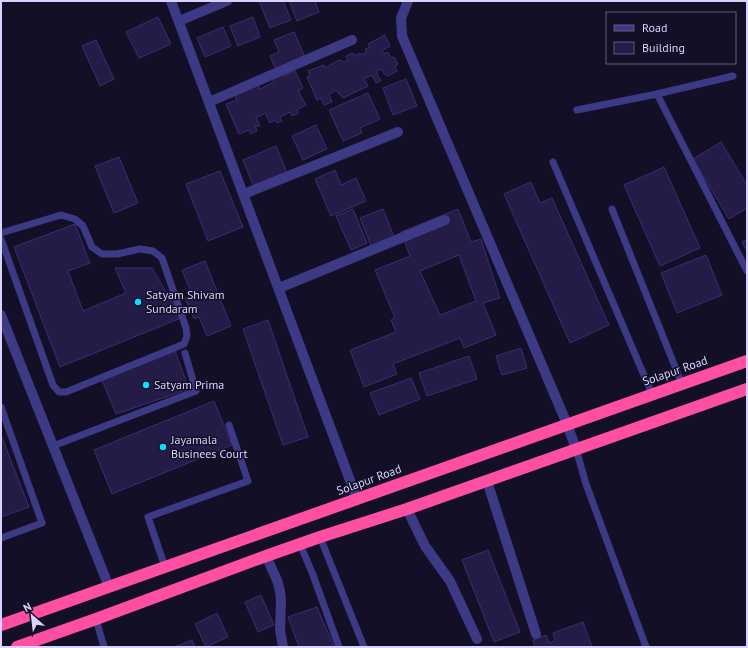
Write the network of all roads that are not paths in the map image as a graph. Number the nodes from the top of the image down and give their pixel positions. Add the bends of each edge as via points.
1 (171, 1) edge
2 (228, 1) edge
3 (408, 1) edge
4 (179, 21) junction
5 (352, 40) dead end
6 (733, 76) dead end
7 (657, 94) junction
8 (209, 102) junction
9 (578, 110) dead end
10 (398, 132) dead end
11 (553, 162) dead end
12 (244, 194) junction
13 (612, 210) dead end
14 (445, 220) dead end
15 (1, 233) edge
16 (1, 239) edge
17 (747, 271) edge
18 (279, 288) junction
19 (1, 315) edge
20 (185, 353) dead end
21 (747, 360) edge
22 (682, 384) junction
23 (747, 389) edge
24 (652, 394) junction
25 (1, 407) edge
26 (567, 424) junction
27 (229, 425) dead end
28 (53, 446) junction
29 (576, 449) junction
30 (487, 481) junction
31 (357, 499) junction
32 (407, 509) junction
33 (320, 537) junction
34 (1, 538) edge
35 (300, 544) junction
36 (266, 556) junction
37 (165, 567) junction
38 (109, 587) junction
39 (96, 619) junction
40 (1, 625) edge
41 (536, 634) dead end
42 (477, 639) dead end
43 (17, 647) edge
44 (104, 647) edge
45 (283, 647) edge
46 (340, 647) edge
47 (364, 647) edge
48 (646, 647) edge

1 - 4 street
2 - 4 street
3 - 26 street via 401,18 402,36
4 - 8 street
5 - 8 street
6 - 7 lane
7 - 9 lane
7 - 17 lane
8 - 12 street
10 - 12 street
11 - 24 lane
12 - 18 street
13 - 22 lane
14 - 18 street
15 - 16 lane via 61,215 75,219 84,226 92,247 102,254 140,249 153,251 162,258 186,328 184,344 66,392 58,392
18 - 31 street
19 - 28 street
20 - 28 lane via 196,391
21 - 22 highway, Solapur Road
22 - 24 highway, Solapur Road
23 - 29 highway
24 - 26 highway, Solapur Road
25 - 34 lane via 42,522
26 - 29 street
26 - 31 highway, Solapur Road
27 - 37 lane via 248,481 148,517
28 - 38 street
29 - 30 highway
29 - 48 lane via 586,484
30 - 32 highway
30 - 41 street
31 - 37 highway, Solapur Road
32 - 33 highway
32 - 42 street via 425,546 450,580
33 - 35 highway
33 - 47 lane
35 - 36 highway
35 - 46 lane
36 - 39 highway
36 - 45 street via 280,591 280,630
37 - 38 highway, Solapur Road
38 - 40 highway, Solapur Road
39 - 43 highway
39 - 44 lane

